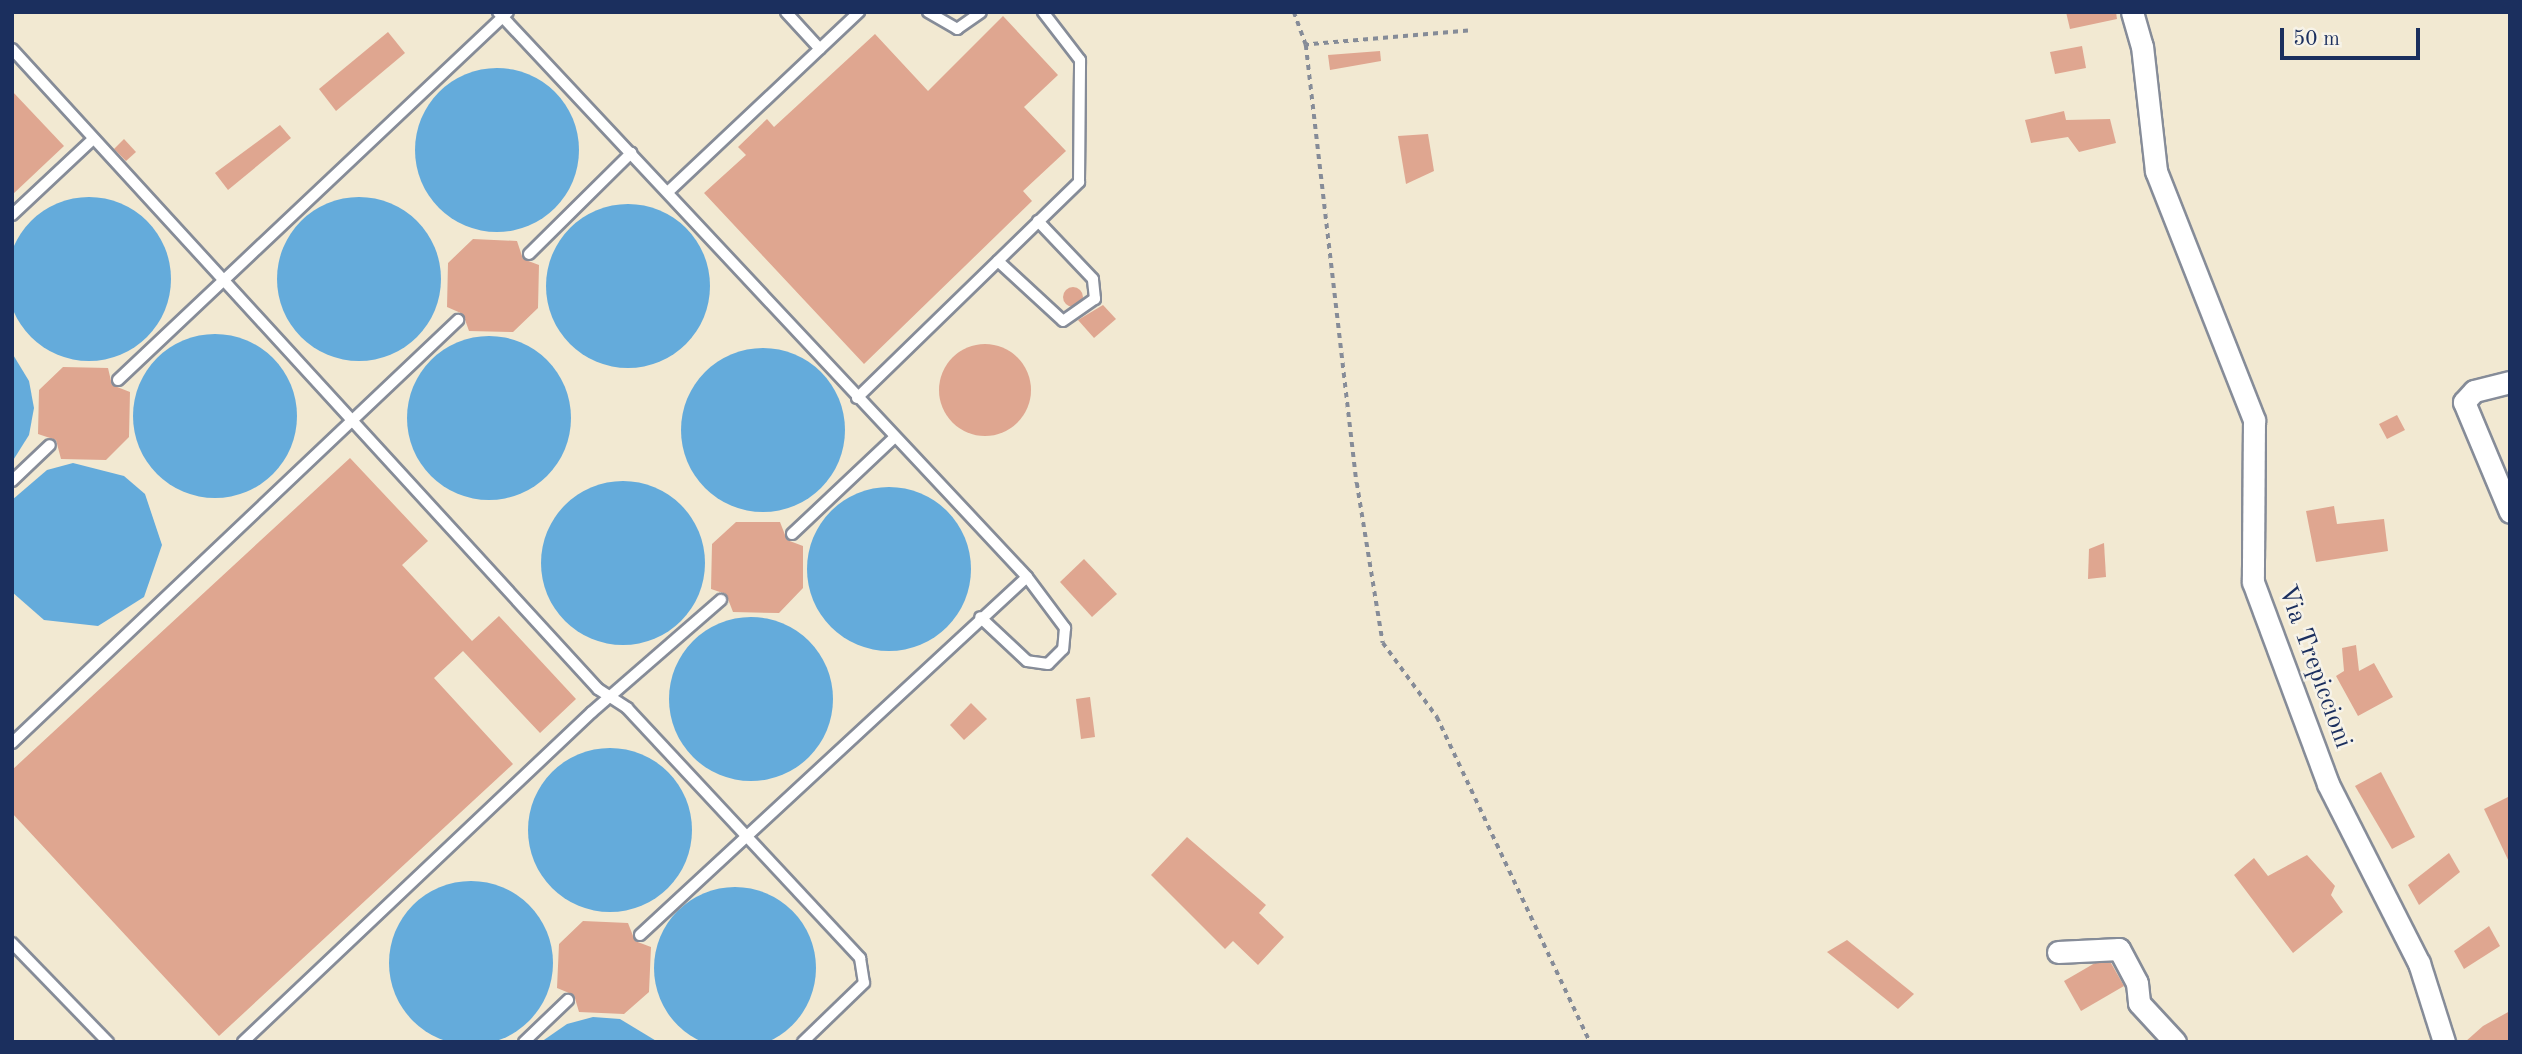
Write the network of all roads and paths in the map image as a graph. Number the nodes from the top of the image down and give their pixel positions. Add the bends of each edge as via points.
1 (786, 12) edge
2 (859, 12) edge
3 (928, 12) edge
4 (981, 12) edge
5 (1043, 12) edge
6 (1294, 12) edge
7 (2132, 12) edge
8 (503, 14) edge
9 (1468, 31) dead end
10 (1306, 45) junction
11 (12, 49) edge
12 (820, 49) junction
13 (91, 141) junction
14 (631, 153) junction
15 (670, 190) junction
16 (12, 215) edge
17 (1038, 222) junction
18 (529, 254) dead end
19 (998, 261) junction
20 (223, 279) junction
21 (458, 320) dead end
22 (118, 380) dead end
23 (2510, 382) edge
24 (857, 398) junction
25 (354, 422) junction
26 (894, 438) junction
27 (50, 445) dead end
28 (12, 481) edge
29 (2510, 512) edge
30 (792, 534) dead end
31 (1027, 577) junction
32 (721, 600) dead end
33 (980, 617) junction
34 (611, 698) junction
35 (12, 743) edge
36 (746, 835) junction
37 (639, 935) dead end
38 (12, 943) edge
39 (2058, 952) dead end
40 (568, 1000) dead end
41 (108, 1042) edge
42 (243, 1042) edge
43 (524, 1042) edge
44 (803, 1042) edge
45 (1590, 1042) edge
46 (2175, 1042) edge
47 (2444, 1042) edge

1 - 12 lane
2 - 12 lane
3 - 4 lane via 957,29
5 - 17 lane via 1080,60 1079,182
6 - 10 path
7 - 47 street, Via Trepiccioni via 2142,46 2156,171 2254,420 2253,582 2328,784 2419,963
8 - 14 lane
8 - 20 lane
9 - 10 path
10 - 45 path via 1357,483 1383,643 1437,718
11 - 13 lane
12 - 15 lane
13 - 16 lane
13 - 20 lane
14 - 15 lane
14 - 18 lane
15 - 24 lane
17 - 19 lane
17 - 19 lane via 1093,279 1095,299 1063,321
19 - 24 lane
20 - 22 lane
20 - 25 lane
21 - 25 lane via 365,403
23 - 29 street via 2474,391 2464,402
24 - 26 lane
25 - 34 lane
25 - 35 lane
26 - 30 lane
26 - 31 lane
27 - 28 lane
31 - 33 lane
31 - 33 lane via 1065,628 1057,659 1027,661
32 - 34 lane
33 - 36 lane
34 - 36 lane
34 - 42 lane
36 - 37 lane
36 - 44 lane via 866,969 864,983
38 - 41 lane
39 - 46 street via 2119,948 2137,983 2139,1003
40 - 43 lane

